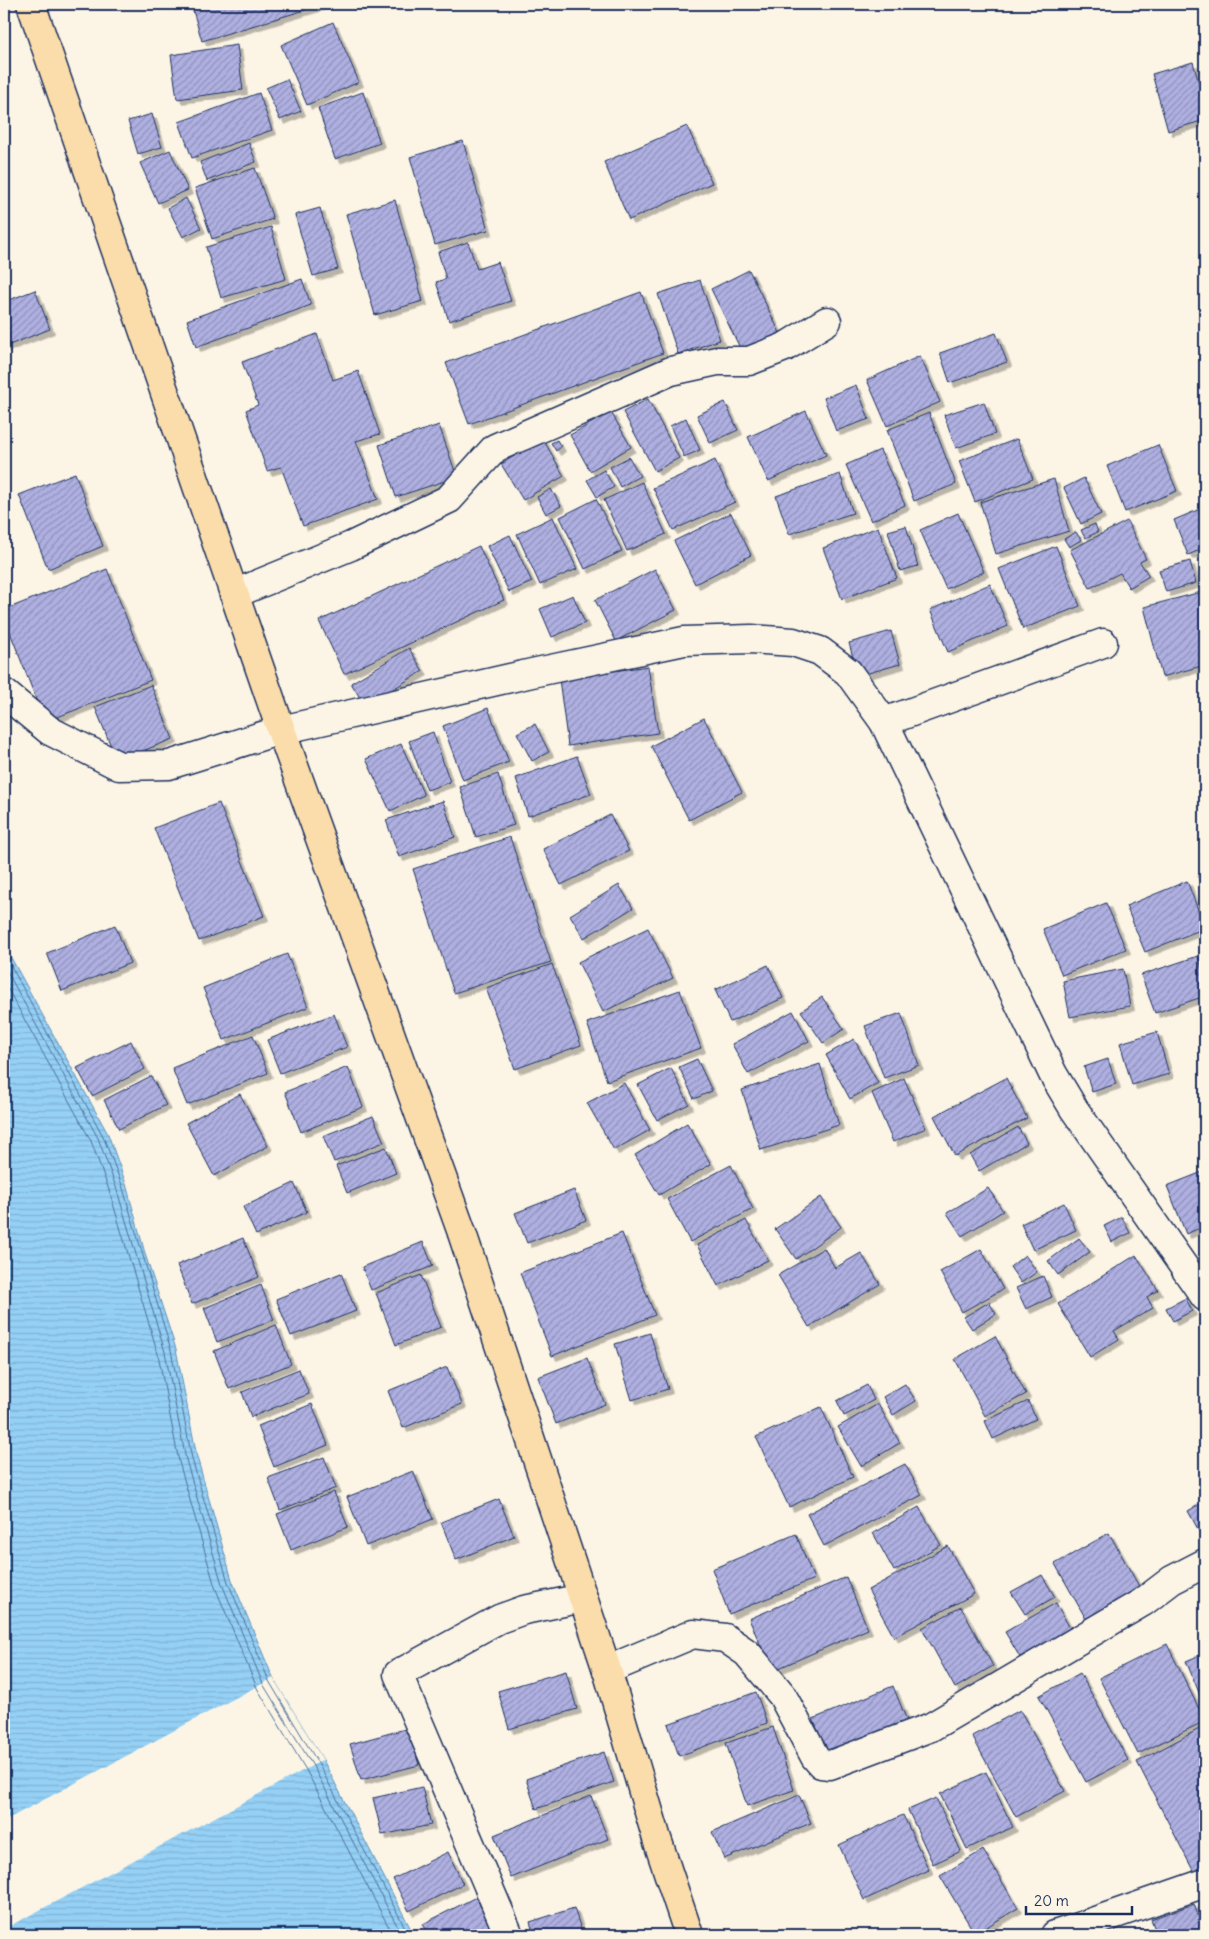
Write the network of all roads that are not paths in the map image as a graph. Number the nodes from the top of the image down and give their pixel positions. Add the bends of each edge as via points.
1 (31, 4) edge
2 (827, 321) dead end
3 (234, 594) junction
4 (1103, 643) dead end
5 (4, 693) edge
6 (884, 722) junction
7 (281, 730) junction
8 (1195, 1263) edge
9 (1205, 1297) edge
10 (1205, 1563) edge
11 (583, 1598) junction
12 (607, 1670) junction
13 (1205, 1883) edge
14 (509, 1935) edge
15 (689, 1935) edge
16 (1055, 1935) edge

1 - 3 highway
2 - 3 street via 786,347 749,361 716,361 671,370 495,448 449,500 351,546
3 - 7 highway
4 - 6 street
5 - 7 street via 50,731 118,766 169,765
6 - 7 street via 848,672 820,651 793,642 751,639 684,641
6 - 8 street via 1053,1074 1074,1109
7 - 11 highway via 460,1230
8 - 9 street
10 - 12 street via 931,1727 830,1765 820,1764 782,1695 760,1667 725,1638 693,1634
11 - 12 highway
11 - 14 street via 499,1618 398,1674
12 - 15 highway
13 - 16 street

